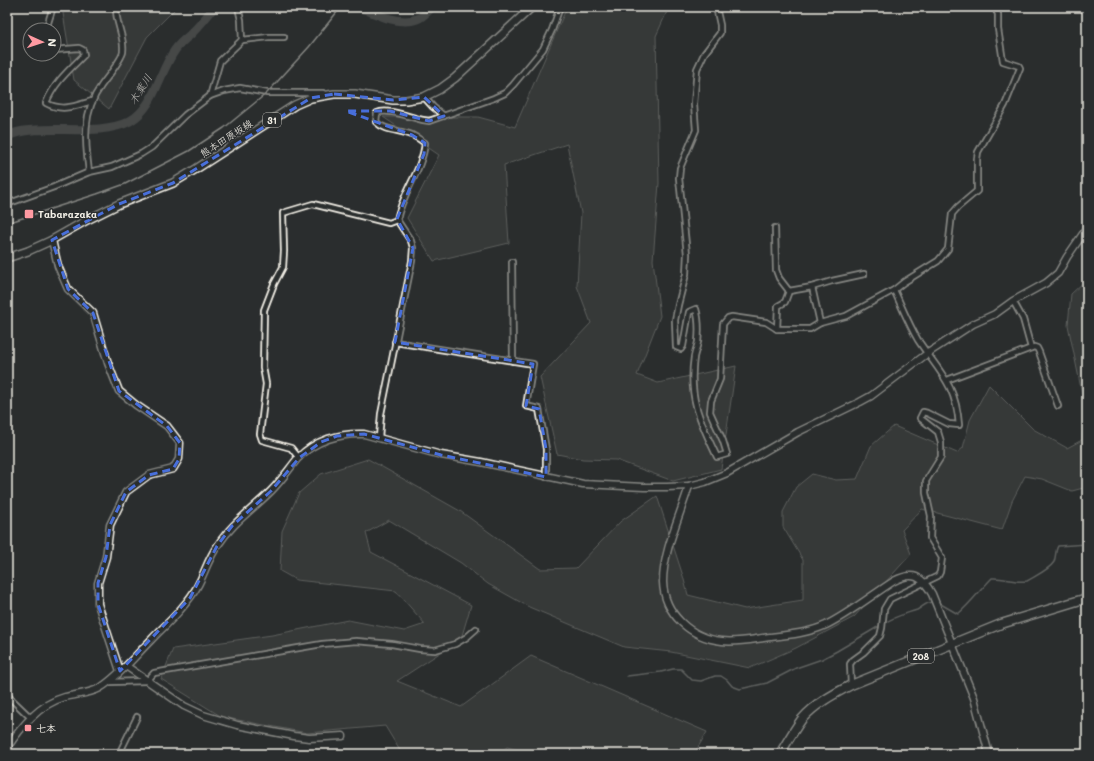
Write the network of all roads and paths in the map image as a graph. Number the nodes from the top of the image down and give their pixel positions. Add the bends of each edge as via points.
1 (54, 7) edge
2 (116, 7) edge
3 (238, 7) edge
4 (532, 7) edge
5 (560, 7) edge
6 (716, 7) edge
7 (994, 7) edge
8 (48, 22) edge
9 (284, 37) dead end
10 (242, 40) junction
11 (62, 49) edge
12 (334, 94) junction
13 (210, 96) junction
14 (424, 97) junction
15 (92, 101) junction
16 (444, 116) junction
17 (89, 172) junction
18 (7, 204) edge
19 (397, 220) junction
20 (775, 228) dead end
21 (1087, 228) edge
22 (52, 240) junction
23 (7, 258) edge
24 (512, 262) dead end
25 (864, 274) dead end
26 (812, 287) junction
27 (894, 290) junction
28 (789, 291) junction
29 (1013, 300) junction
30 (820, 323) junction
31 (777, 329) junction
32 (395, 342) junction
33 (1031, 348) junction
34 (928, 353) junction
35 (513, 361) junction
36 (946, 380) junction
37 (1058, 406) dead end
38 (379, 438) junction
39 (299, 458) junction
40 (546, 477) junction
41 (689, 486) junction
42 (926, 583) junction
43 (1087, 598) edge
44 (476, 629) dead end
45 (952, 644) junction
46 (126, 666) junction
47 (120, 671) junction
48 (147, 681) junction
49 (107, 682) junction
50 (851, 685) junction
51 (7, 696) edge
52 (137, 717) dead end
53 (31, 718) junction
54 (343, 736) dead end
55 (7, 748) edge
56 (119, 754) edge
57 (780, 754) edge
58 (989, 754) edge

1 - 8 street
2 - 15 street via 123,40 123,54
3 - 10 street
4 - 14 main road, 熊本田原坂線 / 31 via 455,78
5 - 16 street via 543,49 513,85 494,98
6 - 31 street via 720,33 697,68 694,104 696,130 680,168 687,254 686,274 675,320 675,340 676,347 681,349 689,312 696,309 698,342 694,357 692,389 698,417 717,457 727,454 710,412 710,401 720,379 723,324 732,317 766,322
7 - 27 street via 998,14 1003,60 1020,68 1005,105 978,152 977,191 952,214 948,249 938,261
9 - 10 street via 269,36
10 - 13 street via 220,61
11 - 15 street via 79,48 83,50 84,55 59,80 46,103 54,107 72,108
12 - 13 street via 267,93 240,88
12 - 14 main road, 熊本田原坂線 / 31 via 355,94 393,100
12 - 22 main road, 熊本田原坂線 / 31 via 312,98 295,105 173,183 119,204
13 - 17 street via 141,154 112,167
14 - 16 street
15 - 17 street via 85,134
16 - 19 street via 429,121 390,111 382,110 377,113 376,122 379,125 412,135 425,143 424,154
17 - 18 street
19 - 32 street via 413,248
19 - 39 street via 389,223 313,204 283,213 283,267 264,310 263,367 266,384 260,434 262,440 291,448
20 - 28 street via 776,270
21 - 29 street via 1058,273 1033,291
22 - 23 main road, 熊本田原坂線 / 31
22 - 47 street via 58,266 68,289 93,313 120,391 136,406 167,426 180,443 179,459 173,469 150,475 126,492 110,525 106,557 98,583 98,604
24 - 35 street
25 - 26 street
26 - 28 street
26 - 30 street
27 - 30 street via 846,316
27 - 34 street via 918,340
28 - 31 street via 785,302 778,306
29 - 33 street via 1023,319
29 - 34 street
30 - 31 street via 810,329
32 - 35 street
32 - 38 street
33 - 36 street
33 - 37 street via 1037,348 1039,352
34 - 36 street
34 - 41 street via 871,396 798,432 714,479
35 - 40 street via 533,364 526,406 539,409 546,449
36 - 42 street via 954,395 959,425 949,424 923,412 920,418 938,432 941,442 941,457 926,481 926,493 931,516 930,538 942,558 938,576
38 - 39 street via 364,434 337,436 321,442
38 - 40 street via 409,448
39 - 46 street via 271,491 232,526 217,546 190,598
40 - 41 street via 583,484 644,488
41 - 42 street via 669,548 663,583 665,596 676,618 684,627 706,638 722,641 798,634 826,625 904,576 918,578
42 - 45 street
42 - 50 street via 890,599 884,609 880,636 850,664
43 - 45 highway, 208 via 1001,624
44 - 48 street via 454,644 435,650 356,641 322,644 154,673
45 - 50 highway, 208
45 - 58 street via 974,698
46 - 47 street
46 - 48 street
47 - 49 street
48 - 49 street
48 - 54 street via 184,706 220,720 309,738
49 - 53 street via 93,691 55,701
50 - 57 highway, 208 via 821,702 803,718
51 - 53 street
52 - 56 street
53 - 55 street

